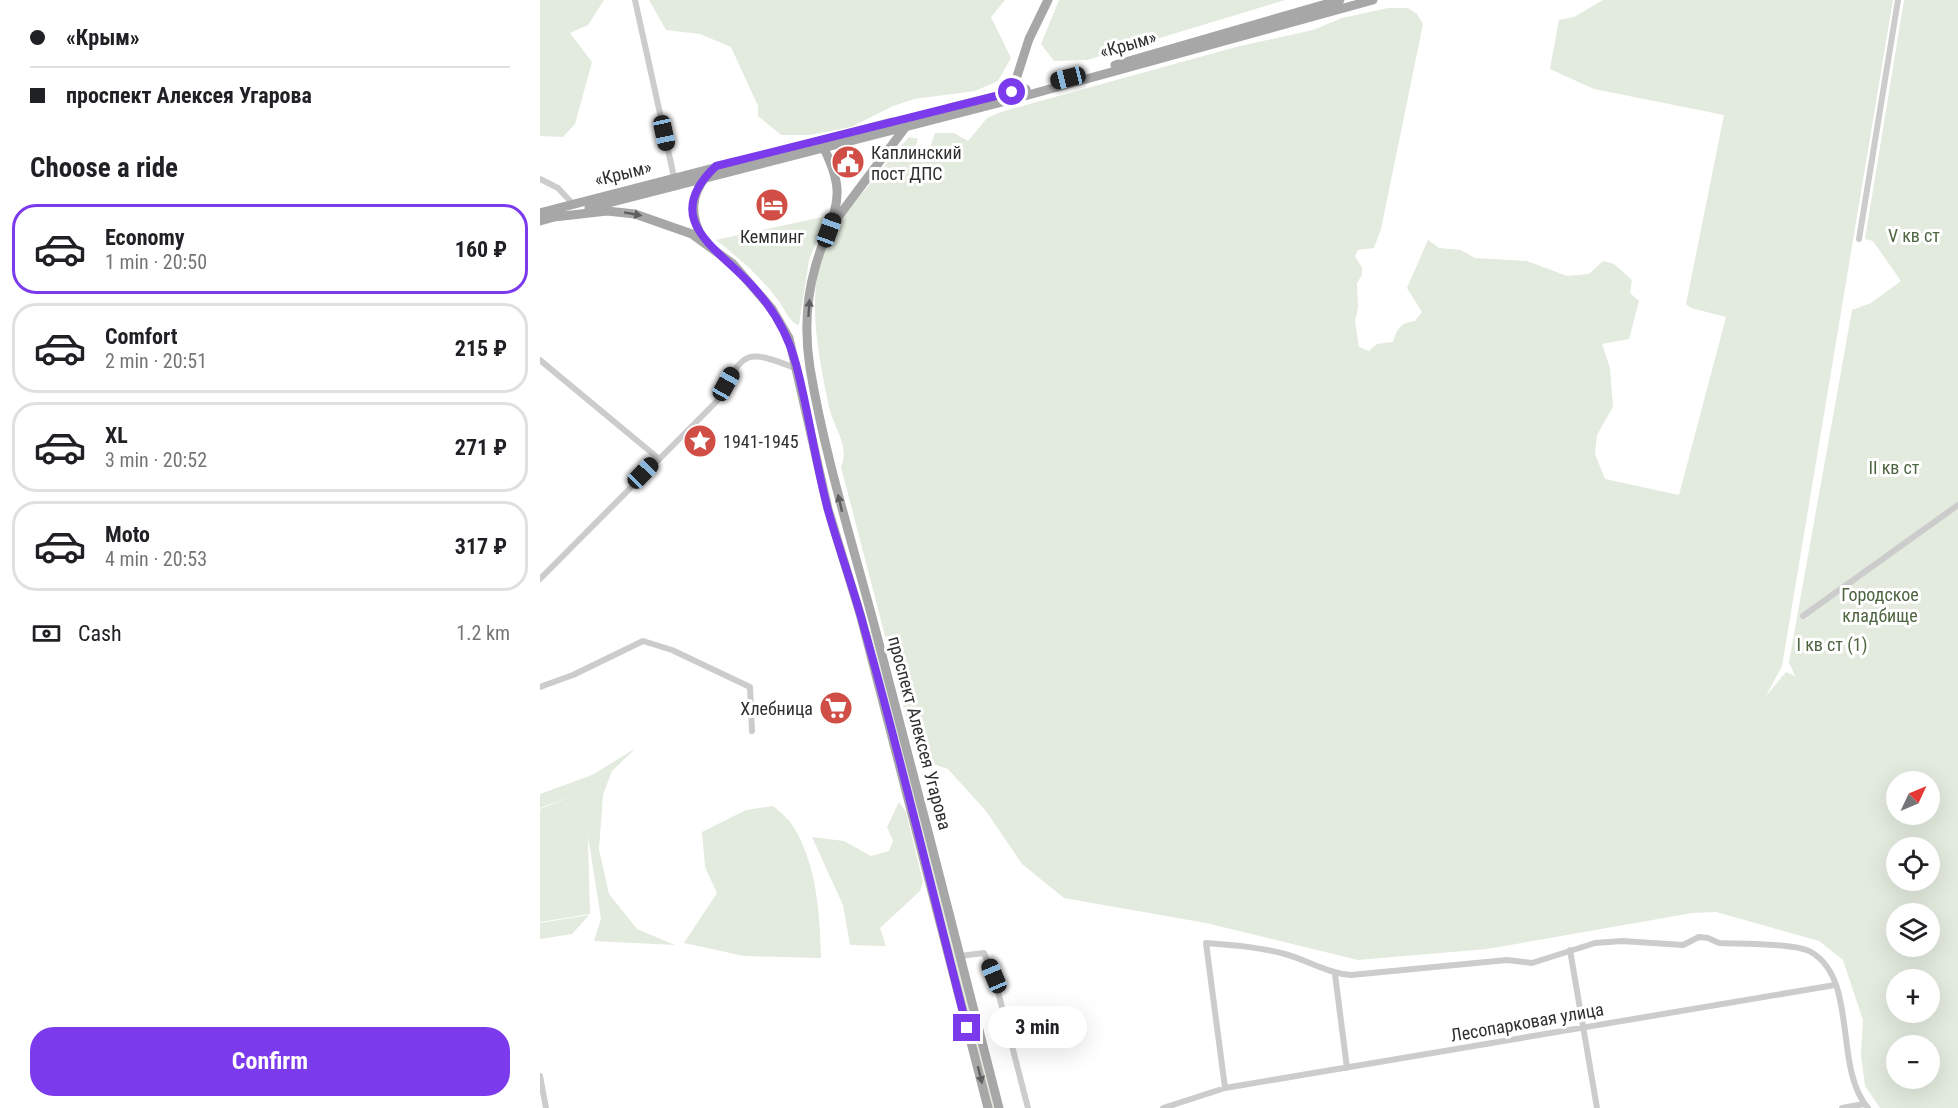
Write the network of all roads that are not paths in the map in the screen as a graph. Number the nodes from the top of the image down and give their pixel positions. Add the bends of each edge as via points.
1 (635, 0) edge
2 (1048, 0) edge
3 (1340, 0) edge
4 (1373, 0) edge
5 (1899, 0) edge
6 (1013, 95) junction
7 (907, 125) junction
8 (822, 144) junction
9 (716, 166) junction
10 (706, 176) junction
11 (674, 177) junction
12 (540, 179) edge
13 (572, 203) junction
14 (540, 213) edge
15 (554, 217) junction
16 (540, 221) edge
17 (829, 230) junction
18 (1859, 239) dead end
19 (704, 241) junction
20 (540, 360) edge
21 (810, 366) junction
22 (798, 369) junction
23 (658, 458) junction
24 (1958, 505) edge
25 (540, 579) edge
26 (872, 614) junction
27 (1803, 616) dead end
28 (861, 617) junction
29 (540, 687) edge
30 (752, 731) dead end
31 (1570, 950) junction
32 (960, 956) junction
33 (1335, 974) junction
34 (1835, 985) junction
35 (1584, 1028) junction
36 (1347, 1068) junction
37 (540, 1076) edge
38 (1225, 1089) junction
39 (1866, 1106) edge
40 (546, 1108) edge
41 (988, 1108) edge
42 (999, 1108) edge
43 (1028, 1108) edge
44 (1163, 1108) edge
45 (1597, 1108) edge
46 (1842, 1108) edge

1 - 11 street
2 - 6 main road via 1029,39
3 - 6 main road, «Крым»
4 - 6 main road, «Крым»
5 - 18 street
6 - 7 main road, «Крым»
6 - 8 main road, «Крым»
7 - 8 main road, «Крым»
7 - 17 main road
8 - 9 main road, «Крым»
8 - 10 main road, «Крым»
8 - 17 main road, проспект Алексея Угарова via 836,171 838,196
9 - 10 main road
9 - 11 main road, «Крым»
10 - 15 main road, «Крым»
10 - 19 main road via 693,204 693,218
11 - 13 main road, «Крым»
12 - 13 street via 558,188
13 - 14 main road, «Крым»
15 - 16 main road
15 -> 19 main road, проспект Алексея Угарова via 607,211 635,214 680,228
21 -> 17 main road, проспект Алексея Угарова via 809,302 814,272
19 - 22 main road, проспект Алексея Угарова via 733,264 771,309 789,338
20 - 23 street
21 - 22 main road
26 -> 21 main road, проспект Алексея Угарова via 842,514
22 - 23 street via 757,354 748,357 735,368 717,401
22 - 28 main road, проспект Алексея Угарова via 828,509
23 - 25 street
24 - 27 street
26 - 28 main road
26 - 32 main road, проспект Алексея Угарова
28 -> 41 main road, проспект Алексея Угарова
29 - 30 street via 643,641 672,650 750,687
31 - 33 street via 1532,963 1507,960
31 - 34 street via 1622,941 1683,945 1699,937 1719,944 1797,947 1810,951 1823,962
31 - 35 street
32 - 42 main road, проспект Алексея Угарова
32 - 43 street via 984,953 994,976
33 - 36 street
33 - 38 street via 1287,954 1206,943
34 - 35 street, Лесопарковая улица
34 - 39 street via 1850,1064
35 - 36 street, Лесопарковая улица
35 - 45 street
36 - 38 street, Лесопарковая улица
37 - 40 street
38 - 44 street, Лесопарковая улица
39 - 46 street

